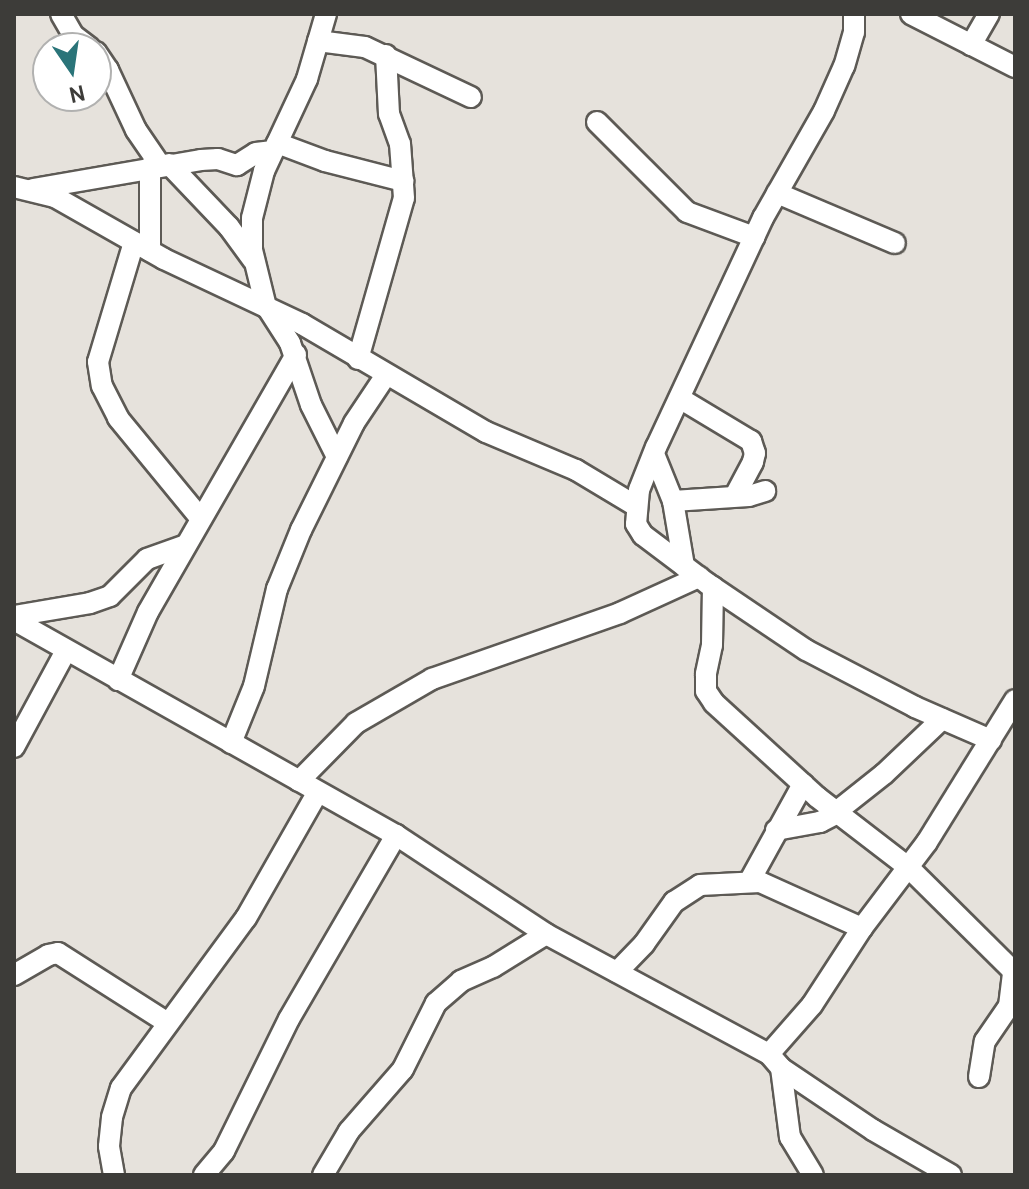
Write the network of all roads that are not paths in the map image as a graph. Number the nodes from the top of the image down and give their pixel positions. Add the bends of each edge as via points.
1 (61, 14) edge
2 (326, 14) edge
3 (854, 14) edge
4 (911, 14) edge
5 (989, 14) edge
6 (71, 32) edge
7 (318, 41) junction
8 (971, 45) junction
9 (386, 55) junction
10 (1015, 67) edge
11 (112, 79) edge
12 (471, 97) dead end
13 (597, 122) dead end
14 (275, 147) junction
15 (160, 165) junction
16 (403, 181) junction
17 (21, 189) edge
18 (777, 193) junction
19 (754, 237) junction
20 (895, 243) dead end
21 (142, 246) junction
22 (256, 263) junction
23 (266, 307) junction
24 (296, 355) junction
25 (358, 359) junction
26 (386, 375) junction
27 (681, 399) junction
28 (654, 454) junction
29 (337, 457) junction
30 (765, 491) dead end
31 (735, 496) junction
32 (673, 501) junction
33 (636, 506) junction
34 (200, 518) junction
35 (186, 545) junction
36 (699, 577) junction
37 (14, 618) edge
38 (66, 651) junction
39 (118, 680) junction
40 (1015, 700) edge
41 (942, 719) junction
42 (991, 740) junction
43 (231, 743) junction
44 (14, 747) edge
45 (299, 781) junction
46 (803, 784) junction
47 (318, 792) junction
48 (837, 812) junction
49 (776, 830) junction
50 (396, 835) junction
51 (908, 867) junction
52 (749, 882) junction
53 (862, 928) junction
54 (546, 934) junction
55 (617, 972) junction
56 (1014, 972) edge
57 (14, 975) edge
58 (168, 1023) junction
59 (775, 1061) junction
60 (979, 1077) dead end
61 (114, 1175) edge
62 (204, 1175) edge
63 (323, 1175) edge
64 (813, 1175) edge
65 (951, 1175) edge

1 - 6 street
2 - 7 street
3 - 18 street via 844,66
4 - 8 street
5 - 8 street
7 - 9 street
7 - 14 street via 307,79
8 - 10 street
9 - 12 street
9 - 16 street via 389,114 400,144
11 - 15 street
13 - 19 street via 687,212
14 - 15 street via 237,165 218,159
14 - 16 street
14 - 22 street via 252,218
15 - 17 street
15 - 21 street
15 - 22 street via 229,227
16 - 25 street via 399,223
17 - 21 street via 55,197
18 - 19 street
18 - 20 street
19 - 27 street
21 - 23 street
21 - 34 street via 98,362 102,386 118,418
22 - 23 street
23 - 24 street
23 - 25 street
24 - 29 street via 311,405
24 - 34 street
25 - 26 street
26 - 29 street
26 - 33 street via 486,432 576,470
27 - 28 street
27 - 31 street via 751,441 753,462
28 - 32 street
28 - 33 street
29 - 43 street via 277,589 254,686
30 - 31 street
31 - 32 street
32 - 36 street
33 - 36 street via 638,531
34 - 35 street
35 - 37 street via 147,559 110,596
35 - 39 street
36 - 41 street via 806,650
36 - 45 street via 620,613 432,679 356,723
36 - 46 street via 706,691 727,717
37 - 38 street
38 - 39 street
38 - 44 street
39 - 43 street
40 - 42 street
41 - 42 street
41 - 48 street
42 - 51 street
43 - 45 street
45 - 47 street
46 - 48 street
46 - 49 street
47 - 50 street
47 - 58 street via 246,918
48 - 49 street via 820,822
48 - 51 street
49 - 52 street
50 - 54 street
50 - 62 street via 289,1019 224,1151
51 - 53 street
51 - 56 street
52 - 53 street via 760,882
52 - 55 street via 700,885 674,902
53 - 59 street
54 - 55 street
54 - 63 street via 461,981 436,1003 403,1069 349,1131
55 - 59 street
56 - 60 street via 1009,1006 985,1041
57 - 58 street via 58,953
58 - 61 street via 121,1088 109,1146
59 - 64 street via 790,1137
59 - 65 street via 873,1130

